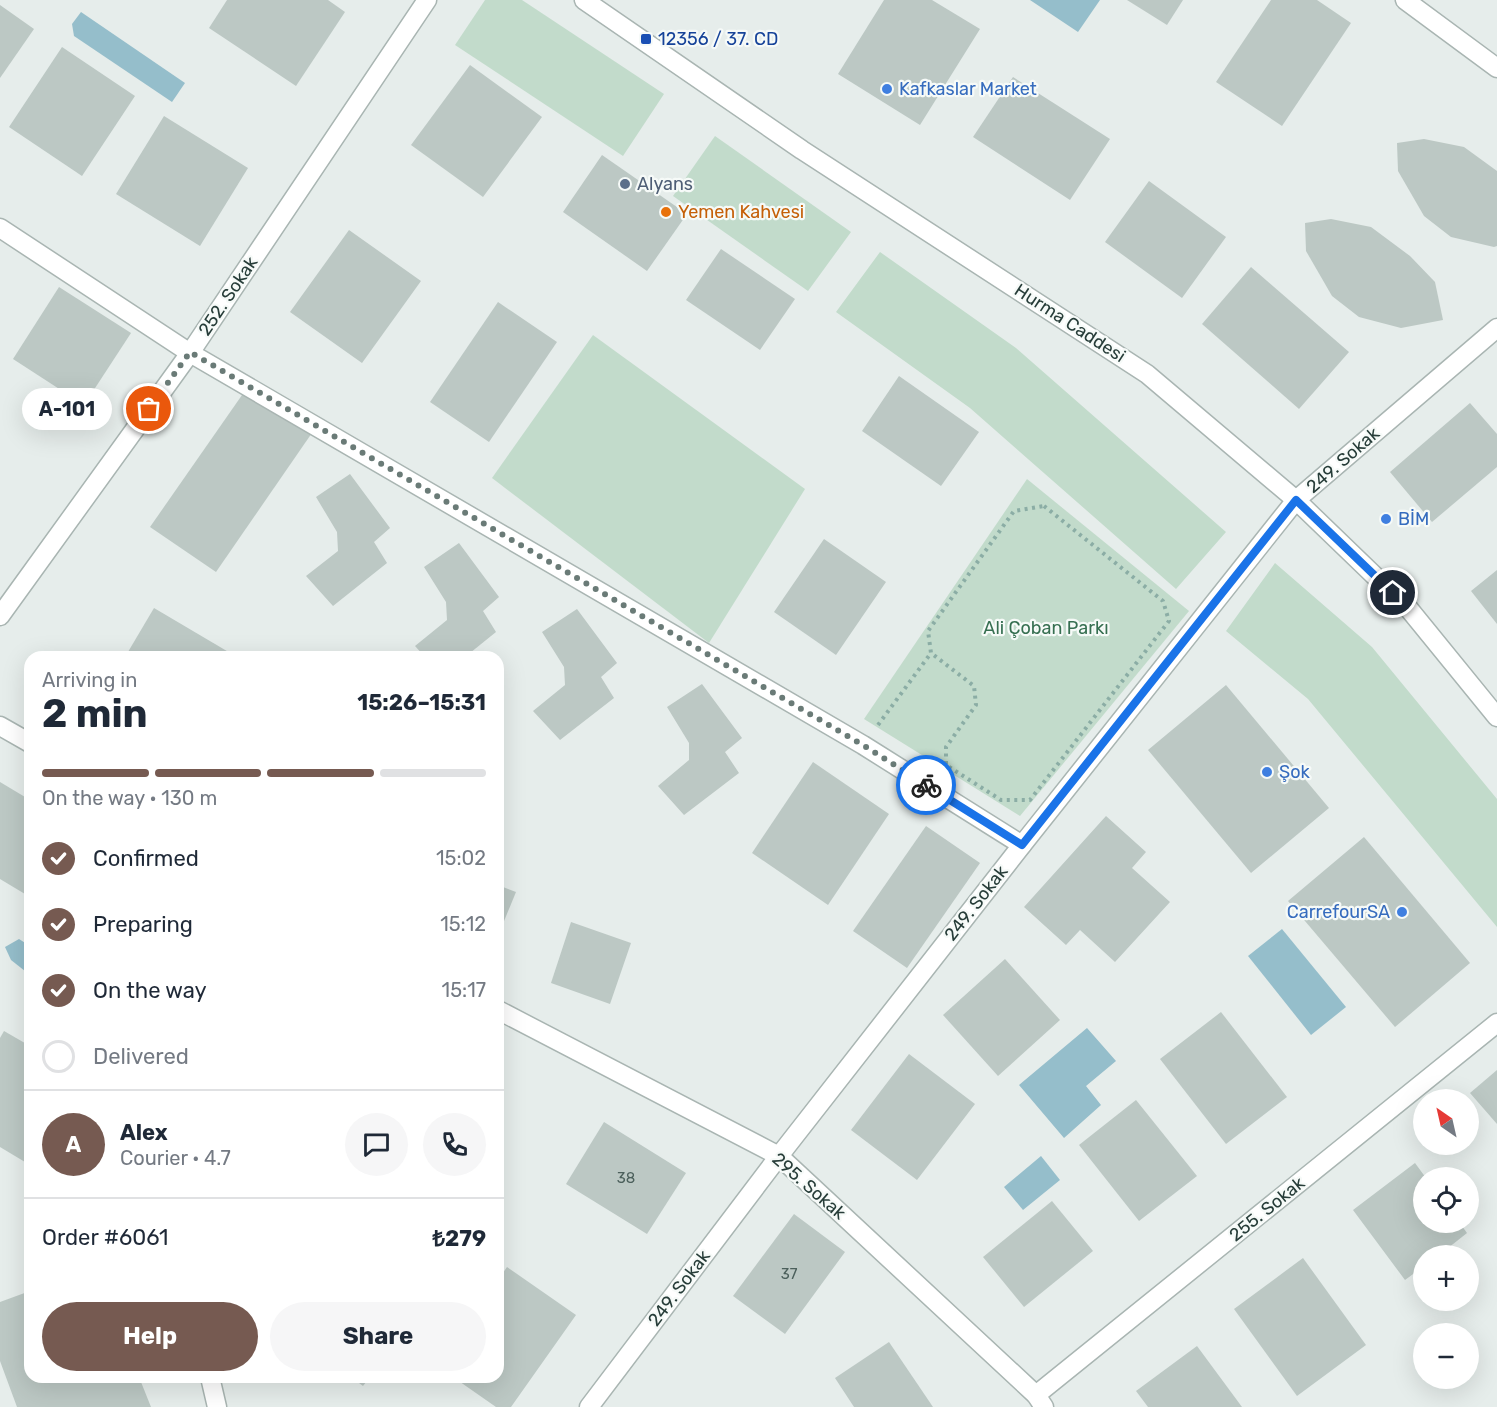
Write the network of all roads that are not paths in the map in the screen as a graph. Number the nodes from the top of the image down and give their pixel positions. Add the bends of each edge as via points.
1 (427, 0) edge
2 (584, 0) edge
3 (1405, 0) edge
4 (1427, 6) edge
5 (1497, 68) edge
6 (0, 228) edge
7 (1497, 328) edge
8 (190, 352) junction
9 (1296, 500) junction
10 (0, 616) edge
11 (1497, 717) edge
12 (0, 726) edge
13 (24, 740) edge
14 (1022, 845) junction
15 (504, 1013) edge
16 (1497, 1023) edge
17 (779, 1156) junction
18 (211, 1383) edge
19 (1040, 1401) edge
20 (217, 1407) edge
21 (589, 1407) edge

1 - 8 street, 252. Sokak
2 - 9 street, Hurma Caddesi via 802,150 1147,374
3 - 4 street
4 - 5 street
6 - 8 street
7 - 9 street, 249. Sokak
8 - 10 street, 252. Sokak
8 - 14 street via 863,745
9 - 11 street, Hurma Caddesi via 1409,609
9 - 14 street, 249. Sokak
12 - 13 street
14 - 17 street, 249. Sokak
15 - 17 street, 295. Sokak
16 - 19 street, 255. Sokak
17 - 19 street, 295. Sokak
17 - 21 street, 249. Sokak
18 - 20 street

